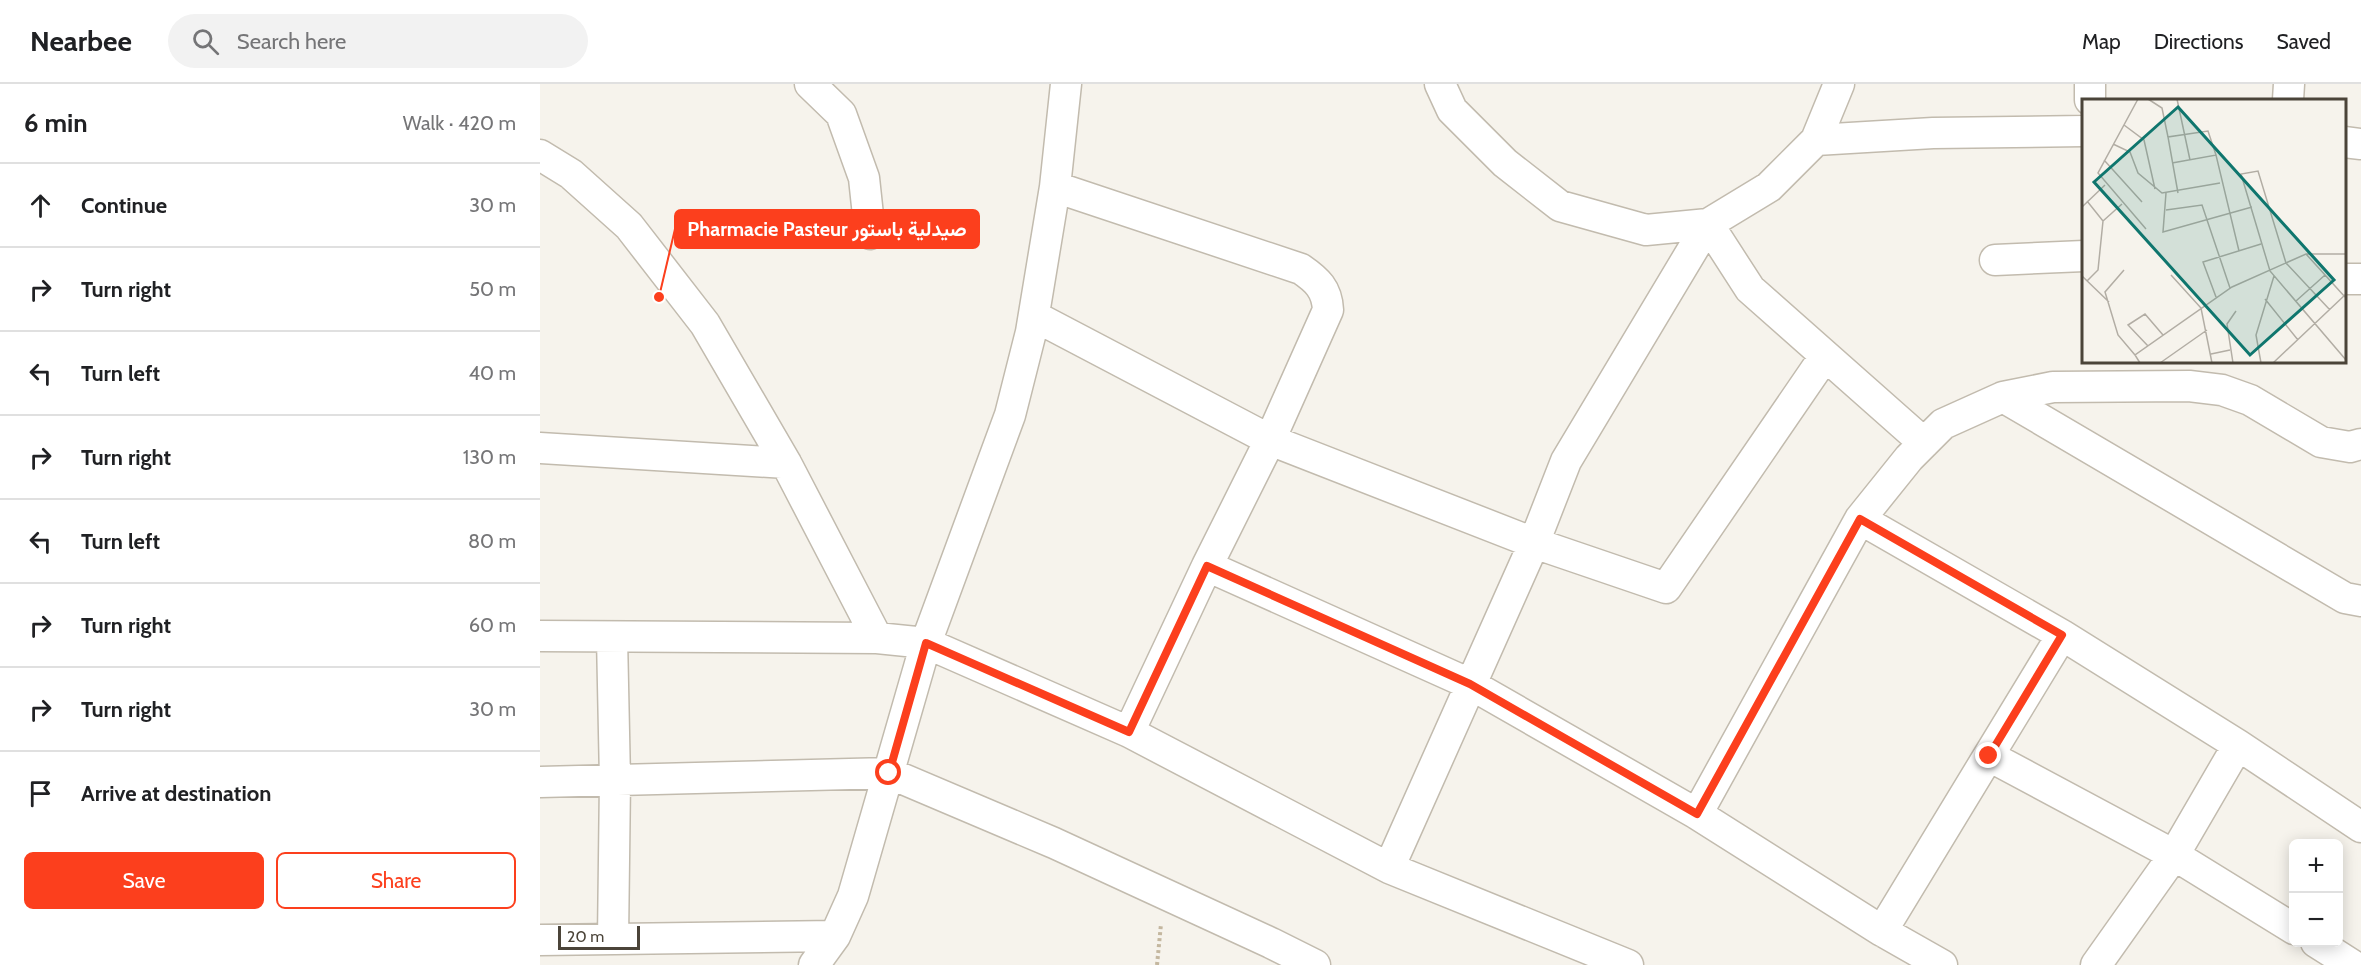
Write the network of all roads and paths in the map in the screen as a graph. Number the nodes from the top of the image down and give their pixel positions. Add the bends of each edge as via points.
1 (810, 84) edge
2 (1066, 84) edge
3 (1440, 84) edge
4 (1839, 84) edge
5 (2289, 84) edge
6 (2288, 99) edge
7 (2082, 131) edge
8 (1816, 140) junction
9 (2346, 142) edge
10 (2361, 144) edge
11 (540, 154) edge
12 (1054, 187) junction
13 (1708, 224) junction
14 (870, 234) dead end
15 (2082, 256) edge
16 (1995, 260) dead end
17 (1034, 316) junction
18 (1826, 356) junction
19 (2003, 397) junction
20 (1270, 440) junction
21 (1924, 443) junction
22 (2361, 444) edge
23 (540, 448) edge
24 (786, 463) junction
25 (1860, 519) junction
26 (1534, 543) junction
27 (1207, 566) junction
28 (2361, 601) edge
29 (2062, 635) junction
30 (540, 636) edge
31 (612, 636) junction
32 (878, 638) junction
33 (926, 643) junction
34 (1470, 684) junction
35 (1129, 732) junction
36 (2238, 745) junction
37 (1989, 756) junction
38 (889, 773) junction
39 (615, 780) junction
40 (540, 782) edge
41 (1697, 814) junction
42 (2361, 827) edge
43 (2174, 855) junction
44 (1389, 868) junction
45 (1164, 894) junction
46 (2289, 926) edge
47 (1882, 931) junction
48 (835, 936) junction
49 (613, 939) junction
50 (540, 940) edge
51 (2324, 947) edge
52 (814, 965) edge
53 (1157, 965) edge
54 (1315, 965) edge
55 (1628, 965) edge
56 (1942, 965) edge
57 (2096, 965) edge
58 (2352, 965) edge

1 - 14 street via 841,114 864,177
2 - 12 street
3 - 13 street via 1452,110 1505,163 1560,206 1646,230
4 - 8 street
5 - 6 street
7 - 8 street via 1933,133
8 - 13 street via 1769,187
9 - 10 street
11 - 24 street via 571,174 629,226 705,324
12 - 17 street
12 - 20 street via 1301,269 1318,281 1328,297 1328,310
13 - 18 street via 1750,290
13 - 26 street via 1566,461
15 - 16 street
17 - 20 street
17 - 33 street via 1010,415
18 - 21 street
18 - 26 street via 1666,588
19 - 21 street via 1943,424
19 - 22 street via 2054,387 2188,386 2222,390 2250,400 2321,442 2350,447
19 - 28 street via 2345,598
20 - 26 street
20 - 27 street
21 - 25 street
23 - 24 street
24 - 32 street
25 - 29 street
25 - 41 street
26 - 34 street
27 - 34 street
27 - 35 street
29 - 36 street
29 - 37 street
30 - 31 street
31 - 32 street
31 - 39 street
32 - 33 street
33 - 35 street
33 - 38 street
34 - 41 street
34 - 44 street
35 - 44 street
36 - 42 street
36 - 43 street
37 - 43 street
37 - 47 street
38 - 39 street
38 - 45 street
38 - 48 street via 853,896
39 - 40 street
39 - 49 street
41 - 47 street
43 - 46 street
43 - 57 street
44 - 55 street
45 - 53 path
45 - 54 street
47 - 56 street
48 - 49 street
48 - 52 street
49 - 50 street
51 - 58 street

